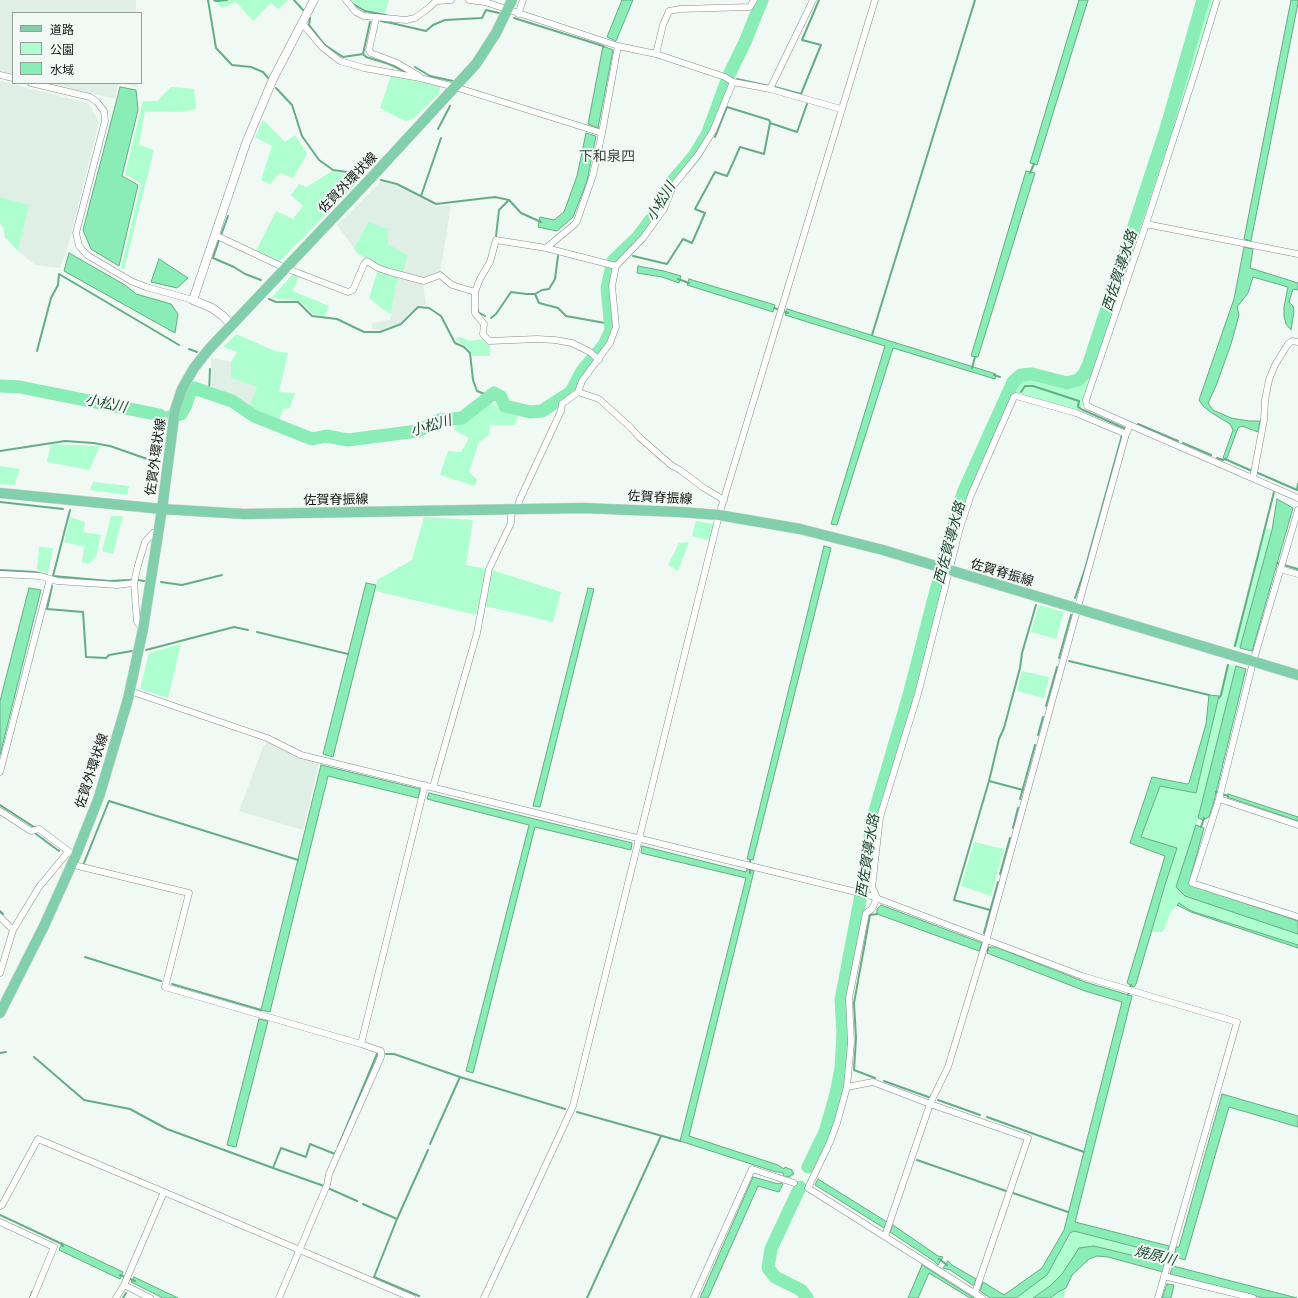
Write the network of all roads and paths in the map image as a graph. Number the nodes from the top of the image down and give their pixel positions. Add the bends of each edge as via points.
1 (314, 0) edge
2 (346, 0) edge
3 (451, 0) edge
4 (469, 0) edge
5 (512, 0) edge
6 (523, 0) edge
7 (754, 0) edge
8 (813, 0) edge
9 (875, 0) edge
10 (1217, 0) edge
11 (436, 1) edge
12 (508, 10) junction
13 (518, 14) junction
14 (376, 18) junction
15 (302, 22) junction
16 (612, 45) junction
17 (656, 54) junction
18 (0, 75) edge
19 (12, 78) edge
20 (420, 78) junction
21 (733, 82) junction
22 (35, 84) edge
23 (455, 87) junction
24 (770, 89) junction
25 (841, 109) junction
26 (602, 133) junction
27 (1146, 224) junction
28 (215, 235) junction
29 (546, 248) junction
30 (1298, 254) edge
31 (616, 266) junction
32 (285, 268) junction
33 (475, 292) junction
34 (193, 300) junction
35 (231, 325) junction
36 (1298, 342) edge
37 (599, 360) junction
38 (578, 392) junction
39 (1130, 426) junction
40 (1126, 434) junction
41 (1253, 478) junction
42 (0, 493) edge
43 (1298, 498) edge
44 (724, 500) junction
45 (162, 509) junction
46 (514, 509) junction
47 (1298, 510) edge
48 (719, 515) junction
49 (158, 530) junction
50 (1280, 569) junction
51 (950, 571) junction
52 (0, 574) edge
53 (1298, 574) edge
54 (50, 579) junction
55 (134, 583) junction
56 (1078, 609) junction
57 (143, 629) junction
58 (1253, 662) junction
59 (1298, 675) edge
60 (130, 691) junction
61 (0, 772) edge
62 (425, 785) junction
63 (433, 787) junction
64 (1219, 799) junction
65 (0, 811) edge
66 (1298, 825) edge
67 (639, 838) junction
68 (72, 857) junction
69 (877, 898) junction
70 (0, 917) edge
71 (1298, 917) edge
72 (13, 930) junction
73 (985, 945) junction
74 (0, 973) edge
75 (0, 1013) edge
76 (361, 1044) junction
77 (847, 1087) junction
78 (930, 1104) junction
79 (794, 1183) dead end
80 (164, 1192) junction
81 (0, 1206) edge
82 (0, 1222) edge
83 (887, 1230) junction
84 (300, 1250) junction
85 (1164, 1276) junction
86 (124, 1283) junction
87 (977, 1287) junction
88 (33, 1298) edge
89 (116, 1298) edge
90 (150, 1298) edge
91 (279, 1298) edge
92 (412, 1298) edge
93 (484, 1298) edge
94 (694, 1298) edge
95 (982, 1298) edge
96 (1158, 1298) edge
97 (1253, 1298) edge

1 - 15 street
2 - 14 street via 356,12
3 - 11 street
4 - 12 street via 486,2
5 - 12 main road, 佐賀外環状線
6 - 13 street
7 - 17 street via 750,7 669,10
8 - 24 street
9 - 25 street
10 - 27 street
11 - 14 street via 415,18
12 - 13 street
12 - 23 main road, 佐賀外環状線 via 476,64
13 - 16 street
14 - 20 street via 369,50 371,53 397,63
15 - 20 street via 322,47 340,61
15 - 28 street via 273,79 246,143
16 - 17 street
16 - 26 street
17 - 21 street via 726,77
18 - 19 street
20 - 23 street
21 - 24 street
21 - 31 street via 713,131 673,186 664,209 643,238
22 - 34 street via 90,98 104,111 105,121 76,233 79,246 87,255 131,281
23 - 26 street
23 - 32 main road, 佐賀外環状線
24 - 25 street
25 - 44 street
26 - 29 street via 593,175 577,220
27 - 30 street
27 - 39 street via 1086,400 1087,406
28 - 32 street
28 - 34 street
29 - 31 street
29 - 33 street via 496,240 490,262
31 - 37 street via 612,286 616,327
32 - 33 street via 348,292 353,290 367,261 378,268 424,281 440,275 452,285
32 - 35 main road, 佐賀外環状線
33 - 37 street via 475,314 484,324 483,334 489,341 556,340 572,343
34 - 35 street via 212,308
35 - 45 main road, 佐賀外環状線 via 209,348 182,389 175,410
36 - 41 street via 1292,341 1288,344 1269,380
37 - 38 street via 582,381
38 - 44 street via 599,399 671,465
38 - 46 street via 562,404 561,411
39 - 40 street
39 - 41 street
40 - 51 street via 1076,414 1014,397 971,494
40 - 56 street
41 - 43 street
42 - 45 main road, 佐賀脊振線
44 - 48 street
45 - 46 main road, 佐賀脊振線 via 244,514
45 - 49 main road, 佐賀外環状線
46 - 48 main road, 佐賀脊振線 via 627,509
46 - 63 street via 511,523 489,569 476,633
47 - 50 street
48 - 51 main road, 佐賀脊振線 via 830,536
48 - 67 street
49 - 55 street via 145,542
49 - 57 main road, 佐賀外環状線
50 - 53 street
50 - 58 street
51 - 56 main road, 佐賀脊振線
51 - 69 street via 918,694 880,817 872,887
52 - 54 street
54 - 55 street via 117,585
54 - 61 street
55 - 57 street via 137,622
56 - 58 main road, 佐賀脊振線
56 - 73 street
57 - 60 main road, 佐賀外環状線
58 - 59 main road, 佐賀脊振線
58 - 64 street
60 - 62 street via 267,738 301,755
60 - 68 main road, 佐賀外環状線 via 99,796
62 - 63 street
62 - 76 street
63 - 67 street
64 - 66 street
64 - 71 street via 1192,883
65 - 68 street via 31,831 39,829
67 - 69 street
67 - 93 street via 573,1106
68 - 72 street via 39,887
68 - 75 main road, 佐賀外環状線 via 44,926
68 - 76 street via 78,866 189,893 165,987
69 - 73 street
69 - 77 street via 872,909 866,913 848,998 851,1043
70 - 72 street
72 - 74 street
73 - 78 street via 948,1067
73 - 85 street via 1237,1022
76 - 84 street via 381,1051 381,1057 328,1174 327,1185
77 - 78 street via 873,1082
77 - 83 street via 830,1142 808,1188
78 - 83 street
78 - 87 street via 1028,1138
79 - 94 street via 752,1169
80 - 81 street via 38,1139
80 - 84 street
80 - 86 street
82 - 88 street via 52,1246
83 - 87 street
84 - 91 street
84 - 92 street
85 - 96 street
85 - 97 street
86 - 89 street
86 - 90 street
87 - 95 street

